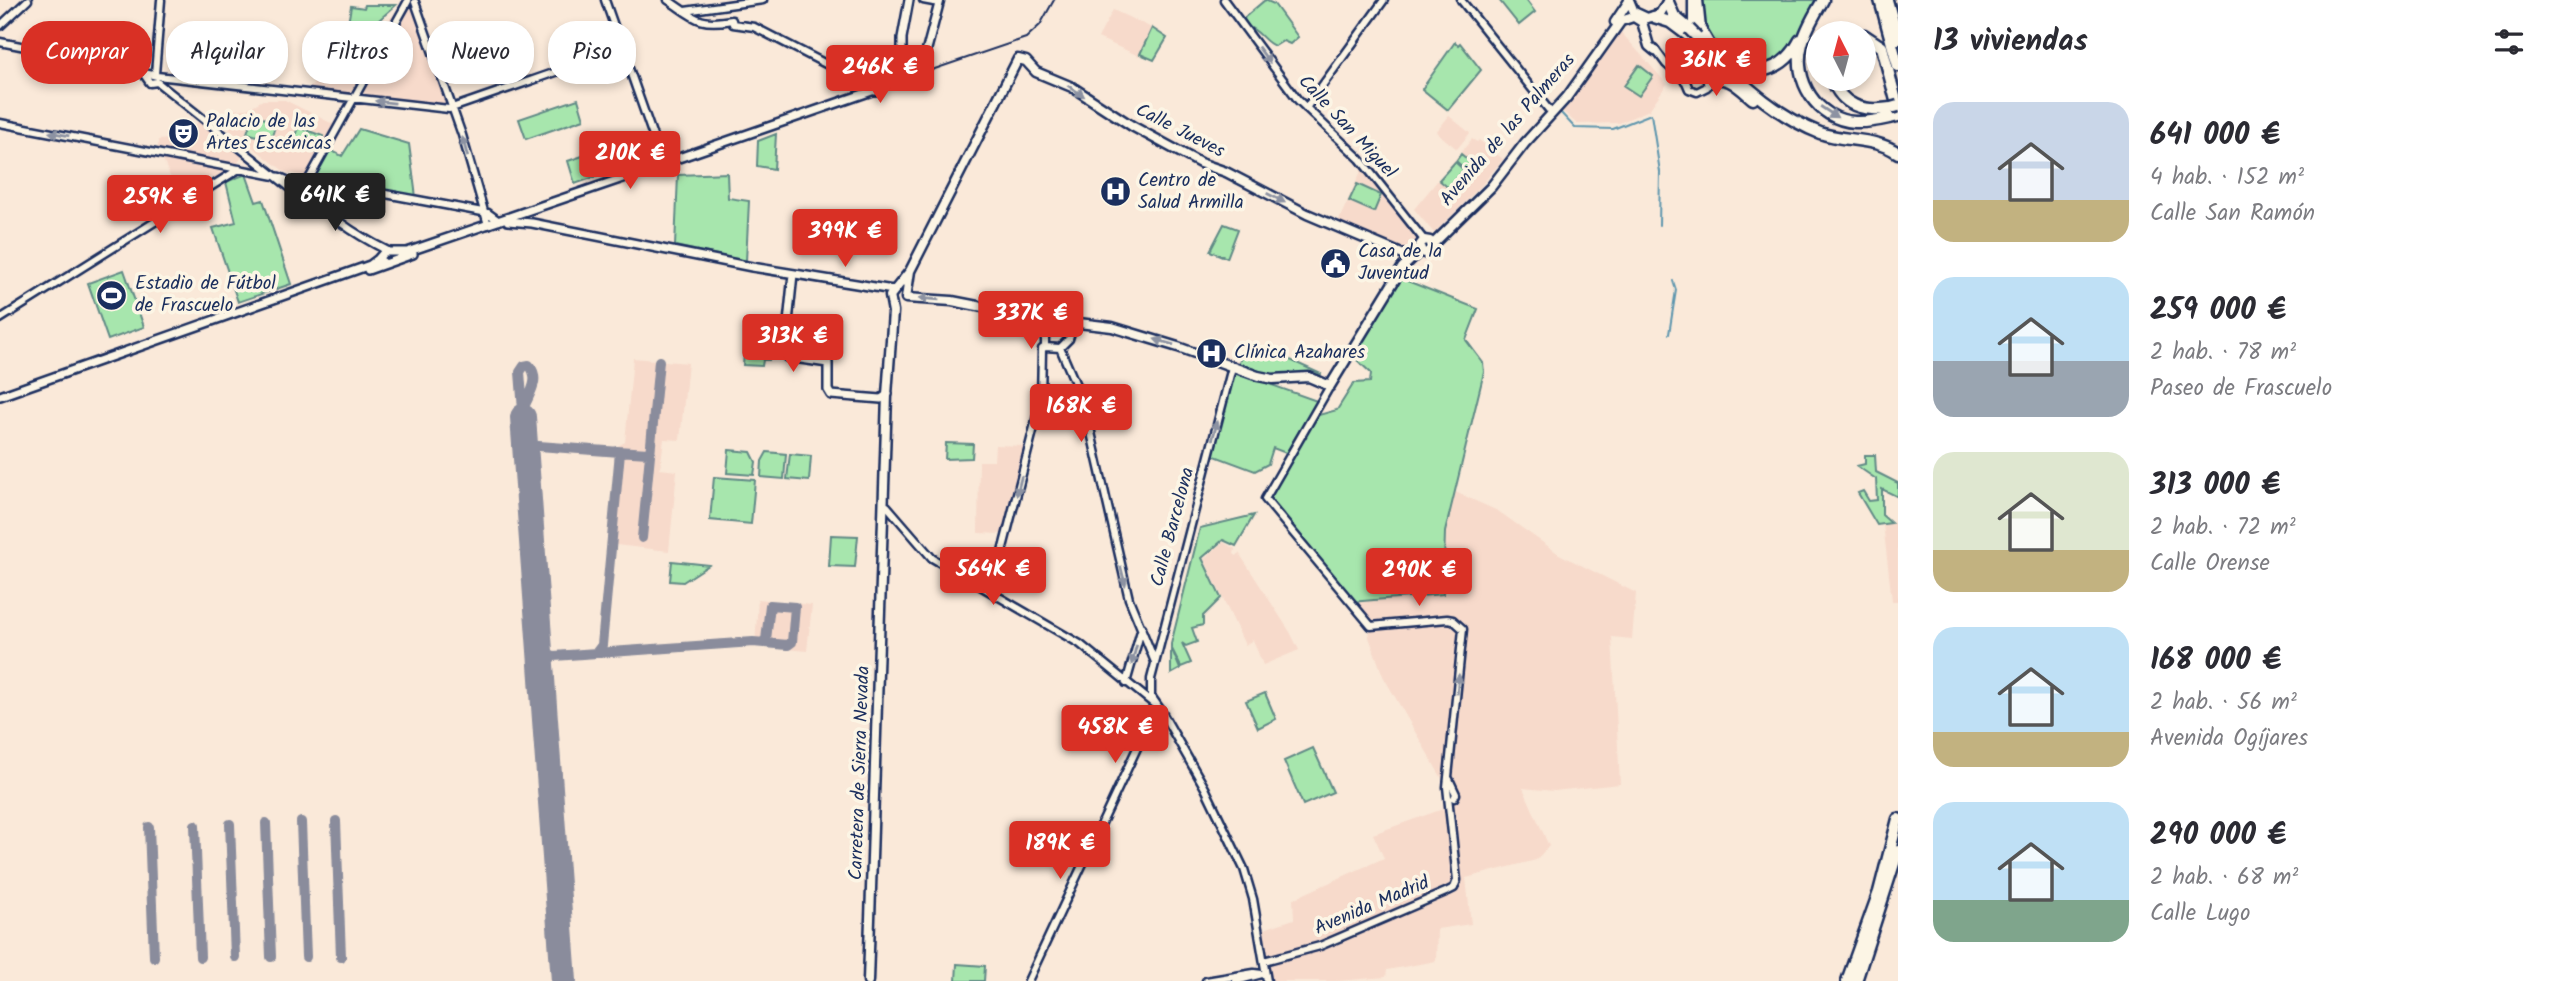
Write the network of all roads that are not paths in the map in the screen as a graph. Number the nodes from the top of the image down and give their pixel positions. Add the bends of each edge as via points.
1 (28, 0) edge
2 (161, 0) edge
3 (605, 0) edge
4 (668, 0) edge
5 (763, 0) edge
6 (909, 0) edge
7 (923, 0) edge
8 (1224, 0) edge
9 (1384, 0) edge
10 (1461, 0) edge
11 (1692, 0) edge
12 (1697, 0) edge
13 (1823, 0) edge
14 (1880, 0) edge
15 (1887, 0) edge
16 (411, 1) edge
17 (1629, 1) edge
18 (1669, 1) edge
19 (940, 2) edge
20 (685, 11) junction
21 (1643, 17) junction
22 (1813, 18) junction
23 (612, 21) edge
24 (2, 23) edge
25 (1693, 34) junction
26 (1898, 39) edge
27 (0, 42) edge
28 (1876, 43) edge
29 (21, 47) edge
30 (1655, 51) junction
31 (1713, 51) junction
32 (1898, 66) edge
33 (1672, 69) junction
34 (1701, 70) junction
35 (1690, 72) junction
36 (548, 75) edge
37 (152, 76) junction
38 (891, 76) junction
39 (1686, 82) junction
40 (1709, 82) junction
41 (634, 84) edge
42 (871, 87) junction
43 (1837, 91) edge
44 (354, 99) junction
45 (452, 108) junction
46 (1306, 108) junction
47 (1549, 110) junction
48 (1896, 111) edge
49 (1780, 113) junction
50 (0, 123) edge
51 (1898, 152) edge
52 (662, 163) junction
53 (239, 170) junction
54 (279, 177) junction
55 (310, 180) junction
56 (300, 189) junction
57 (530, 211) junction
58 (484, 213) junction
59 (519, 215) junction
60 (500, 221) junction
61 (530, 222) junction
62 (484, 227) junction
63 (1429, 242) junction
64 (372, 244) junction
65 (393, 255) junction
66 (1410, 258) junction
67 (381, 260) junction
68 (909, 271) junction
69 (793, 274) junction
70 (895, 289) junction
71 (274, 299) junction
72 (901, 299) junction
73 (0, 319) edge
74 (1045, 319) junction
75 (1074, 323) junction
76 (1045, 347) junction
77 (1059, 348) junction
78 (88, 364) junction
79 (1230, 366) junction
80 (892, 379) junction
81 (29, 383) junction
82 (1330, 386) junction
83 (19, 389) junction
84 (0, 395) edge
85 (884, 397) junction
86 (885, 506) junction
87 (992, 591) junction
88 (1142, 627) junction
89 (1154, 662) junction
90 (1126, 683) junction
91 (1146, 697) junction
92 (1160, 709) junction
93 (1898, 819) edge
94 (1898, 851) edge
95 (1265, 973) edge
96 (1254, 975) junction
97 (868, 981) edge
98 (1028, 981) edge
99 (1206, 981) edge
100 (1236, 981) edge
101 (1847, 981) edge
102 (1856, 981) edge

1 - 24 street
2 - 37 street
3 - 23 street
4 - 20 street
5 - 20 street
6 - 38 main road via 902,65
7 - 19 street
8 -> 46 street, Calle San Miguel
9 - 46 street
10 - 47 street
11 - 25 street
12 - 31 highway via 1700,29
13 - 22 highway
14 - 32 highway
15 - 26 highway
16 - 44 street
16 - 45 street
17 - 21 main road
17 - 47 main road, Avenida de las Palmeras
18 - 21 main road, Avenida de las Palmeras via 1664,11
18 - 25 highway via 1672,13
19 - 38 main road via 923,64
20 - 42 street via 697,21 732,20 733,24 754,27
21 - 25 highway via 1670,22
21 - 30 street
21 - 30 main road
21 - 63 main road, Avenida de las Palmeras via 1617,25 1573,90 1491,187
22 - 31 highway via 1783,63 1766,71 1741,70
22 -> 48 highway via 1800,56 1812,98 1842,120 1857,122
25 - 31 highway
25 - 49 highway
27 - 29 street
28 - 48 highway via 1882,47
30 - 33 street
33 - 35 street
33 - 39 street
34 - 35 street
34 - 35 street via 1695,52
34 - 40 street
35 - 39 street
36 - 45 street
37 - 44 street
37 - 54 street
38 - 42 main road via 880,84 875,80
39 - 40 street via 1697,92
40 - 49 highway via 1727,80
41 - 52 street
42 - 52 main road
43 - 48 highway via 1854,106
45 -> 44 street
44 - 55 street
58 -> 45 street
46 - 63 street, Calle San Miguel via 1360,159
47 - 63 main road, Avenida de las Palmeras via 1481,192
49 - 51 highway via 1824,134 1882,144
53 -> 50 street
52 - 57 main road
53 - 54 street
53 - 73 street
54 - 56 street
55 - 56 street
55 - 58 street
56 - 64 street
57 - 59 main road
57 - 61 main road
58 - 60 street
58 - 62 street
59 - 60 main road
59 - 61 main road
60 - 61 main road
60 - 62 main road
61 - 69 main road
62 - 65 main road
62 - 65 main road via 414,254
63 - 66 main road via 1429,252 1420,250
64 - 65 street
64 - 67 street
65 - 67 main road
68 -> 66 main road, Calle Jueves via 1018,59 1200,163
66 - 82 main road
67 - 71 main road
67 - 71 main road via 370,269
68 - 70 main road
68 - 72 main road
69 - 70 main road
69 - 85 main road via 787,357 828,363 831,395
70 - 72 main road
70 - 72 main road via 890,296
71 - 78 main road
74 -> 72 main road via 952,301
72 - 80 main road
72 - 85 main road
74 - 75 main road
74 - 76 street
75 - 77 street via 1069,339
79 -> 75 main road via 1112,327
76 - 77 street
76 -> 87 street via 1041,400
77 -> 88 street via 1095,443 1129,599
78 - 81 main road
78 - 83 main road
79 - 82 main road via 1265,378 1309,377
89 -> 79 street, Calle Barcelona
80 - 85 main road
80 - 86 main road
81 - 83 main road
81 - 84 main road
95 -> 82 street, Avenida Madrid via 1454,888 1456,870 1448,809 1463,629 1447,619 1371,626 1265,499
83 - 84 main road
85 - 86 main road
86 - 87 street via 932,558
86 - 97 main road, Carretera de Sierra Nevada
87 - 90 street via 1080,644
88 - 89 street
88 -> 90 street
89 - 91 street, Calle Barcelona
90 - 91 street
91 - 92 street
92 - 95 street via 1200,779 1248,881
92 - 98 street via 1152,716
93 - 101 highway via 1879,892
94 - 102 highway
95 - 96 street
96 - 99 street
96 - 100 street

